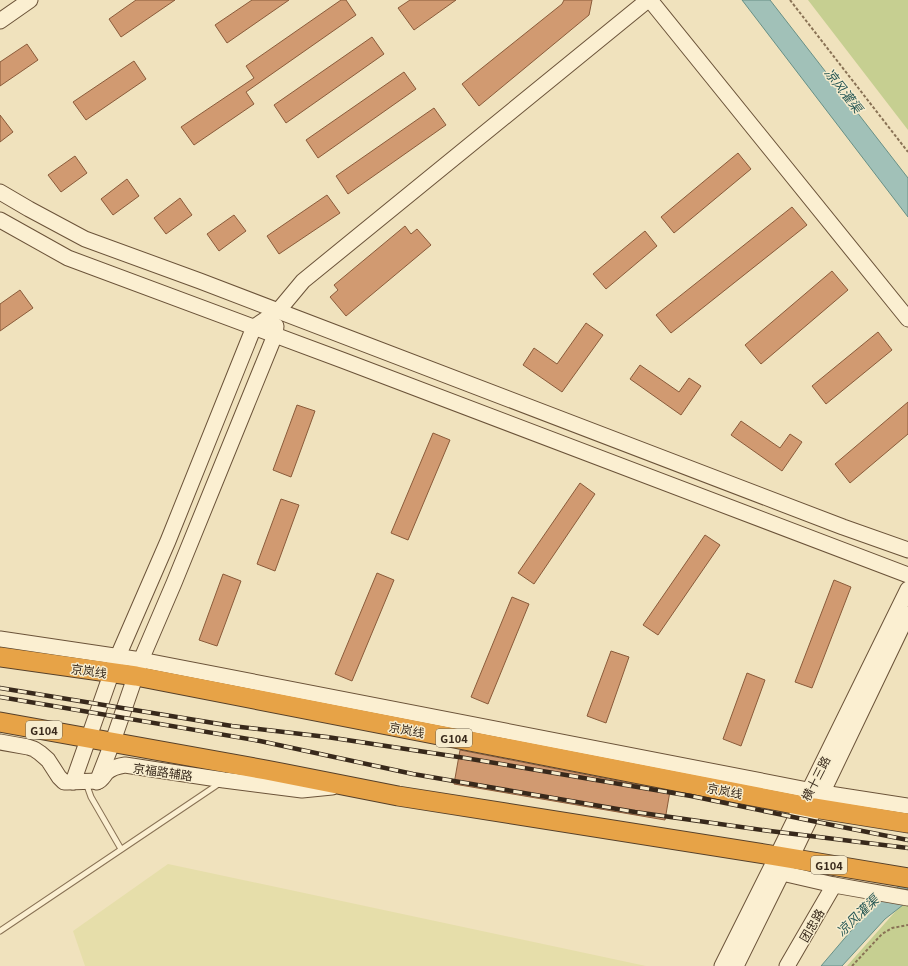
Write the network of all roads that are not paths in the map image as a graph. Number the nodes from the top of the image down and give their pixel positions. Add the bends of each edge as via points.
1 (30, 0) edge
2 (649, 0) edge
3 (0, 21) edge
4 (0, 192) edge
5 (0, 220) edge
6 (278, 311) junction
7 (908, 319) edge
8 (254, 327) junction
9 (275, 335) junction
10 (908, 550) edge
11 (908, 575) edge
12 (908, 589) edge
13 (908, 614) edge
14 (0, 639) edge
15 (0, 657) edge
16 (114, 664) junction
17 (139, 668) junction
18 (0, 722) edge
19 (88, 737) junction
20 (0, 742) edge
21 (113, 742) junction
22 (224, 780) junction
23 (85, 782) junction
24 (346, 786) junction
25 (812, 799) junction
26 (908, 806) edge
27 (908, 823) edge
28 (121, 849) junction
29 (783, 862) junction
30 (908, 878) edge
31 (834, 885) junction
32 (908, 898) edge
33 (0, 931) edge
34 (722, 966) edge
35 (736, 966) edge
36 (787, 966) edge

1 - 3 street
2 - 6 street via 303,281
2 - 7 street
4 - 6 street via 85,239
5 - 8 street via 68,258
6 - 8 street
6 - 9 street
6 - 10 street
8 - 9 street
8 - 16 street via 168,541
9 - 11 street
9 - 17 street
12 - 25 street, 横十三路
13 - 25 street, 横十三路
14 - 16 street
15 - 16 highway, 京岚线 / G104
16 - 17 highway, 京岚线 / G104
16 - 19 street
17 - 21 street
17 - 25 highway, 京岚线 / G104
18 - 19 highway, G104
19 - 21 highway, G104
19 - 23 street
20 - 23 street via 34,749 48,760 62,780
21 - 23 street
21 - 24 highway, G104
22 - 23 street, 京福路辅路 via 122,765 110,770 102,780
22 - 24 street, 京福路辅路 via 302,790
22 - 28 lane
23 - 28 lane
24 - 29 highway, G104
25 - 26 street
25 - 27 highway, 京岚线 / G104
25 - 29 street, 横十三路
28 - 33 lane
29 - 30 highway, G104
29 - 31 street
29 - 34 street, 横十三路
29 - 35 street, 横十三路
31 - 32 street
31 - 36 street, 团忠路

